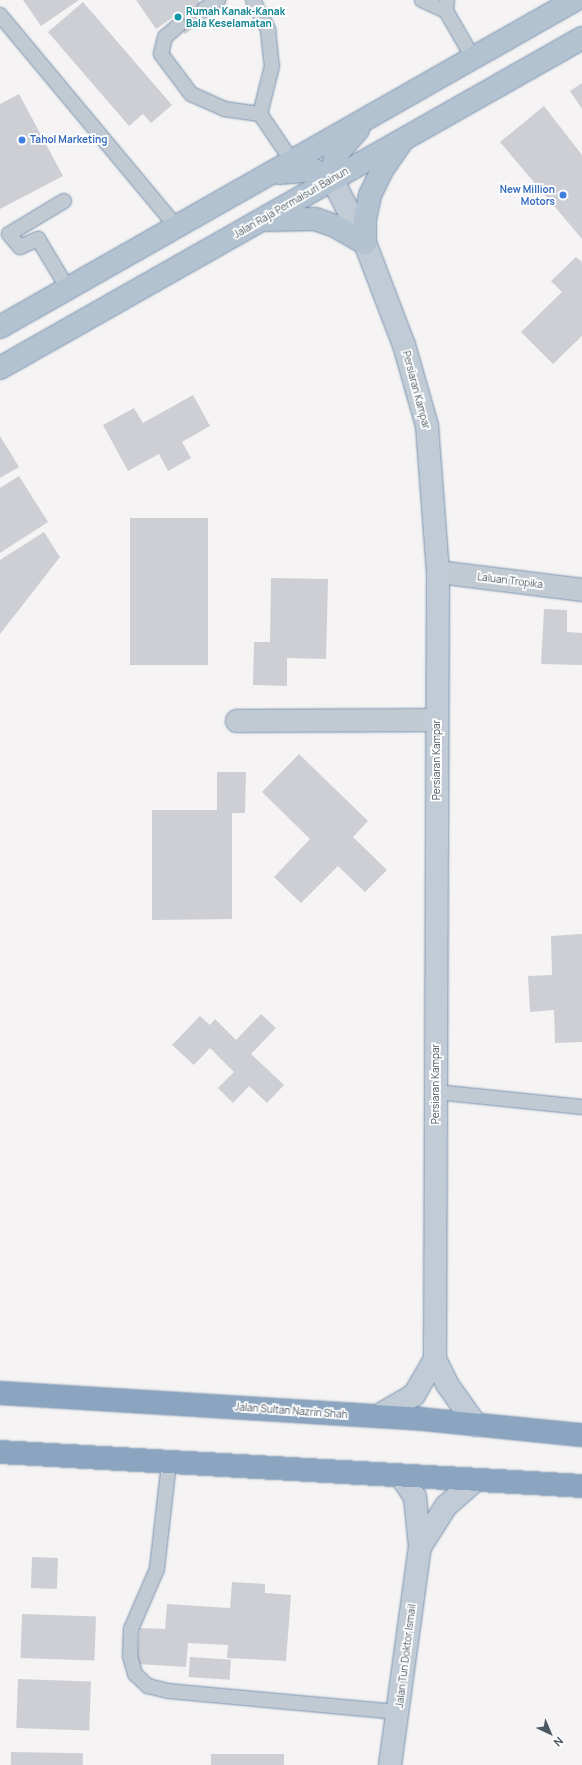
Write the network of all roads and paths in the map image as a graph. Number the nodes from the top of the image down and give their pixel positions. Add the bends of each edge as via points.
1 (218, 0) edge
2 (253, 0) edge
3 (422, 0) edge
4 (576, 0) edge
5 (446, 6) edge
6 (204, 9) dead end
7 (0, 15) edge
8 (178, 25) dead end
9 (582, 38) edge
10 (473, 58) junction
11 (377, 113) junction
12 (260, 114) junction
13 (405, 138) junction
14 (292, 161) junction
15 (263, 176) junction
16 (332, 179) junction
17 (64, 201) dead end
18 (260, 220) junction
19 (176, 226) junction
20 (366, 243) junction
21 (68, 289) junction
22 (0, 327) edge
23 (0, 368) edge
24 (438, 572) junction
25 (582, 590) edge
26 (437, 720) junction
27 (237, 721) dead end
28 (436, 1092) junction
29 (582, 1107) edge
30 (435, 1359) junction
31 (1, 1391) edge
32 (378, 1416) junction
33 (476, 1425) junction
34 (582, 1435) edge
35 (0, 1452) edge
36 (169, 1463) junction
37 (401, 1476) junction
38 (475, 1481) junction
39 (582, 1486) edge
40 (420, 1547) junction
41 (399, 1712) junction
42 (390, 1765) edge

1 - 6 lane
2 - 12 lane via 268,30 272,66
3 - 5 lane
4 - 10 main road
5 - 10 lane
7 - 19 lane
8 - 12 lane via 165,37 161,54 191,94 224,110
9 - 13 main road, Jalan Raja Permaisuri Bainun
10 - 11 main road
11 - 14 main road
11 - 16 main road via 339,151 333,162
12 - 14 lane
13 - 16 main road, Jalan Raja Permaisuri Bainun
13 - 20 main road via 382,170 370,195 365,219
14 - 15 main road
15 - 16 main road via 308,169 319,171
15 - 19 main road
16 - 18 main road, Jalan Raja Permaisuri Bainun
16 - 20 street, Persiaran Kampar
17 - 21 lane via 9,234 20,247 38,239
18 - 20 main road via 315,219 335,226
18 - 23 main road, Jalan Raja Permaisuri Bainun
19 - 21 main road
20 - 24 street, Persiaran Kampar via 404,345 427,426
21 - 22 main road
24 - 25 street, Laluan Tropika
24 - 26 street, Persiaran Kampar
26 - 27 street
26 - 28 street, Persiaran Kampar
28 - 29 lane
28 - 30 street, Persiaran Kampar
30 - 32 street via 414,1395
30 - 33 street, Persiaran Kampar via 447,1384
31 - 32 highway, Jalan Sultan Nazrin Shah
32 - 33 highway, Jalan Sultan Nazrin Shah
33 - 34 highway, Jalan Sultan Nazrin Shah
35 - 36 highway
36 - 37 highway
36 - 41 lane via 157,1569 131,1629 130,1656 135,1674 148,1686 168,1691
37 - 38 highway
37 - 40 street, Jalan Tun Doktor Ismail via 415,1498
38 - 39 highway
38 - 40 street, Jalan Tun Doktor Ismail via 446,1506
40 - 41 street, Jalan Tun Doktor Ismail
41 - 42 street, Jalan Tun Doktor Ismail

